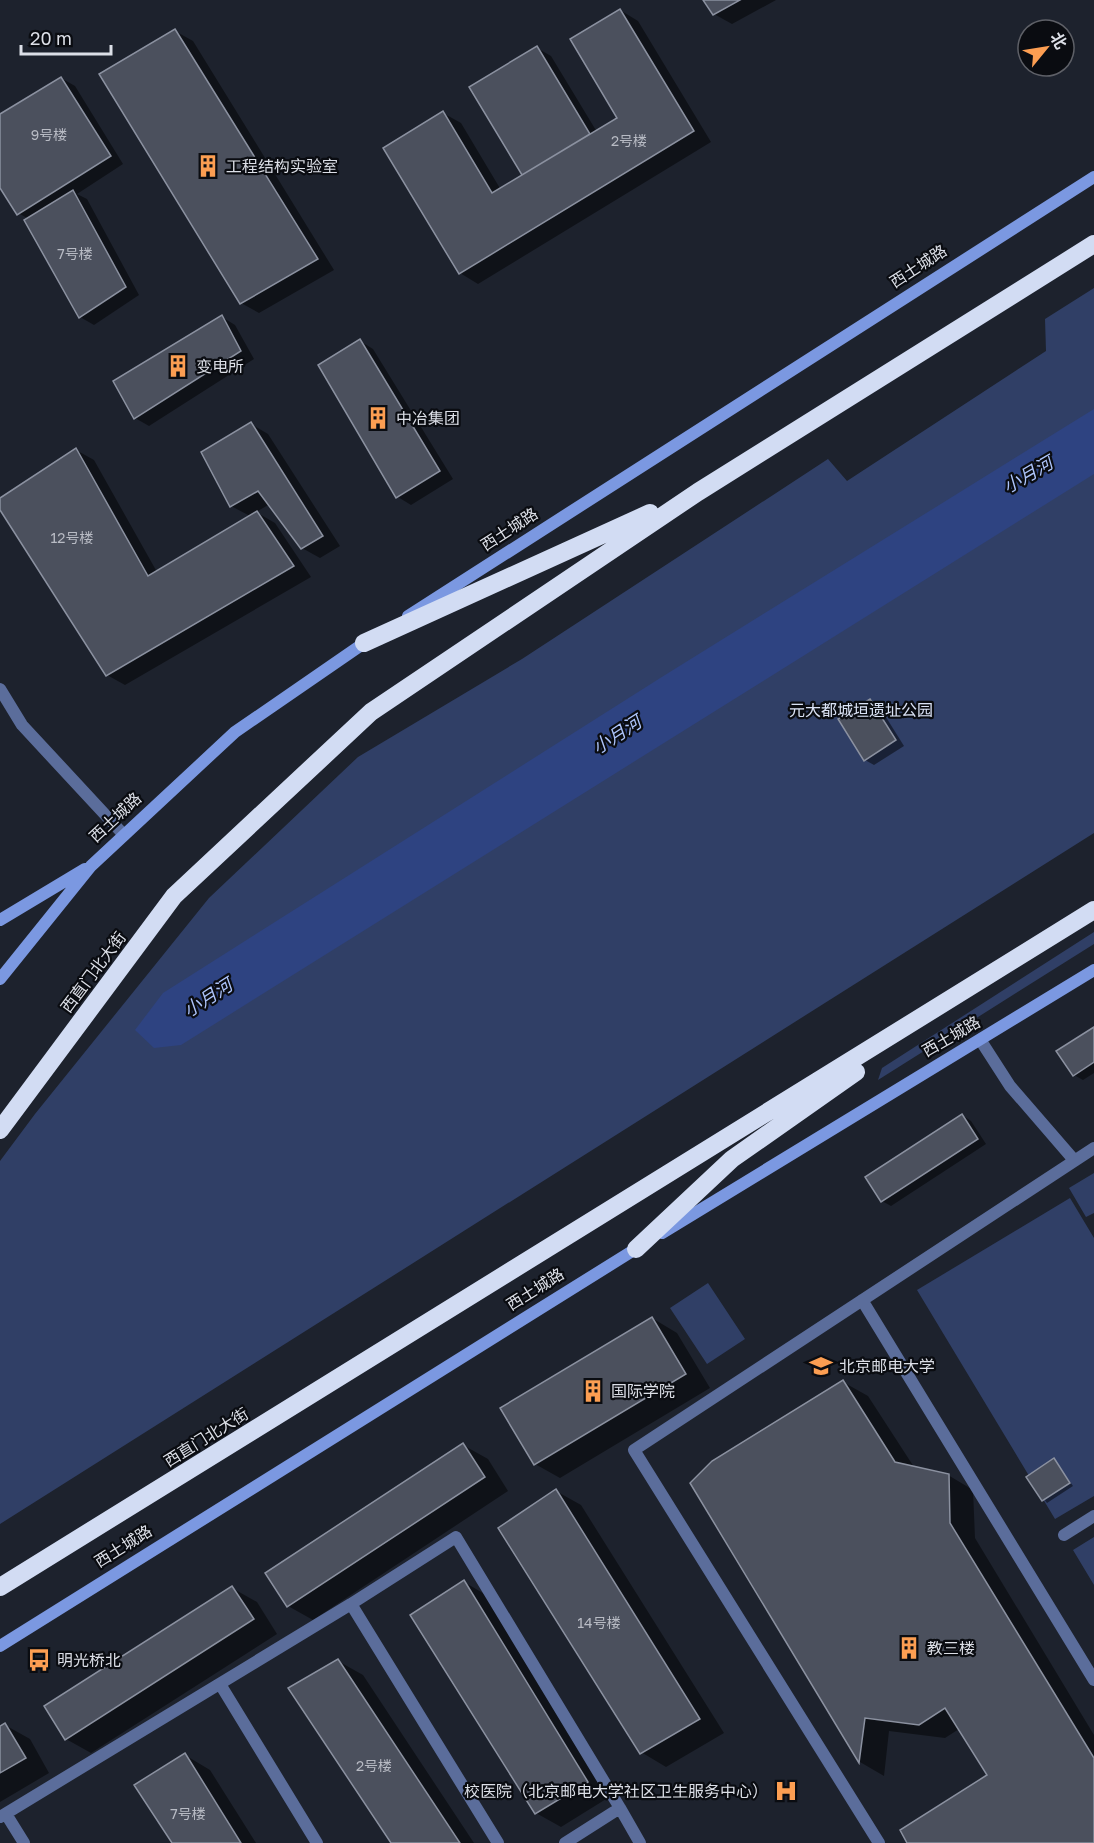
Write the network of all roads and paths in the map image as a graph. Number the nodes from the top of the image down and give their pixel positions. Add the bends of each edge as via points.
1 (1094, 177) edge
2 (1094, 244) edge
3 (698, 492) junction
4 (364, 643) junction
5 (0, 689) edge
6 (124, 835) junction
7 (91, 866) junction
8 (1094, 910) edge
9 (0, 920) edge
10 (1009, 965) junction
11 (1094, 970) edge
12 (0, 979) edge
13 (981, 1041) junction
14 (0, 1130) edge
15 (1094, 1148) edge
16 (1074, 1160) junction
17 (636, 1249) junction
18 (862, 1300) junction
19 (433, 1319) joint
20 (1094, 1516) edge
21 (1064, 1535) dead end
22 (0, 1587) edge
23 (351, 1604) junction
24 (0, 1646) edge
25 (1094, 1680) edge
26 (220, 1684) junction
27 (620, 1808) junction
28 (3, 1815) edge
29 (24, 1843) edge
30 (317, 1843) edge
31 (498, 1843) edge
32 (565, 1843) edge
33 (640, 1843) edge
34 (879, 1843) edge

1 - 4 street, 西土城路
2 - 3 highway
3 - 4 highway
3 - 14 highway, 西直门北大街 via 371,712 174,896
4 - 6 street, 西土城路 via 235,732
5 - 6 street via 22,725
6 - 7 street, 西土城路
7 - 9 street
7 - 12 street, 西土城路
8 - 10 highway, 西土城路
10 - 17 highway via 732,1159
10 - 19 highway, 西土城路
11 - 13 street, 西土城路
13 - 16 street via 1010,1086
13 - 17 street, 西土城路
15 - 16 street
16 - 18 street
17 - 24 street, 西土城路
18 - 25 street
18 - 34 street via 634,1450
19 - 22 highway, 西直门北大街
20 - 21 street
23 - 26 street
23 - 27 street via 456,1537
23 - 31 street
26 - 28 street
26 - 30 street
27 - 32 street
27 - 33 street
28 - 29 street

